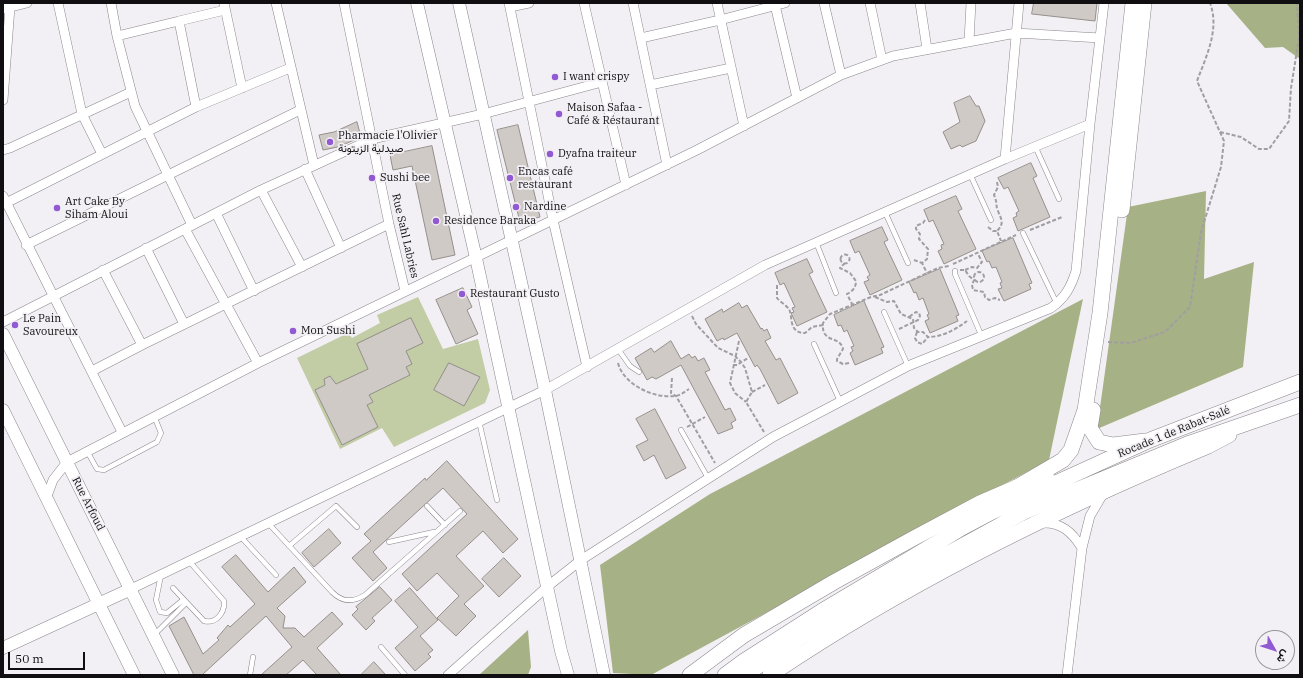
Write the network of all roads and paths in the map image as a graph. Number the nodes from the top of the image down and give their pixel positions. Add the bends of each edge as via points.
1 (27, 3) edge
2 (58, 3) edge
3 (111, 3) edge
4 (276, 3) edge
5 (344, 3) edge
6 (417, 3) edge
7 (459, 3) edge
8 (529, 3) edge
9 (584, 3) edge
10 (633, 3) edge
11 (717, 3) edge
12 (785, 3) edge
13 (824, 3) edge
14 (870, 3) edge
15 (920, 3) edge
16 (971, 3) edge
17 (1019, 3) edge
18 (1104, 3) edge
19 (1133, 3) edge
20 (1144, 3) edge
21 (1210, 3) edge
22 (1297, 3) edge
23 (510, 5) edge
24 (775, 5) junction
25 (225, 6) edge
26 (6, 8) edge
27 (720, 20) junction
28 (179, 21) junction
29 (1016, 33) junction
30 (117, 36) junction
31 (641, 38) junction
32 (1100, 38) junction
33 (969, 41) junction
34 (927, 49) junction
35 (882, 60) junction
36 (290, 68) junction
37 (731, 68) junction
38 (841, 75) junction
39 (602, 82) junction
40 (650, 85) junction
41 (242, 88) junction
42 (131, 92) junction
43 (797, 98) junction
44 (3, 100) edge
45 (530, 101) junction
46 (196, 108) junction
47 (300, 110) junction
48 (82, 114) junction
49 (483, 114) junction
50 (444, 122) junction
51 (1090, 124) junction
52 (744, 126) junction
53 (147, 132) junction
54 (1220, 132) junction
55 (372, 139) junction
56 (1035, 146) junction
57 (3, 150) edge
58 (102, 154) junction
59 (1005, 159) junction
60 (668, 164) junction
61 (314, 165) junction
62 (305, 169) junction
63 (970, 174) junction
64 (168, 175) junction
65 (997, 182) dead end
66 (626, 185) junction
67 (261, 190) junction
68 (4, 199) edge
69 (1060, 199) dead end
70 (885, 211) junction
71 (216, 213) junction
72 (1062, 217) dead end
73 (553, 220) junction
74 (924, 220) dead end
75 (991, 220) dead end
76 (389, 224) junction
77 (189, 227) junction
78 (1023, 233) junction
79 (1001, 241) junction
80 (511, 242) junction
81 (816, 242) junction
82 (26, 245) junction
83 (146, 248) junction
84 (341, 248) junction
85 (977, 252) junction
86 (476, 258) junction
87 (845, 263) junction
88 (908, 263) dead end
89 (950, 266) junction
90 (302, 267) junction
91 (103, 270) junction
92 (965, 270) junction
93 (955, 271) junction
94 (927, 273) junction
95 (974, 280) junction
96 (777, 285) dead end
97 (254, 291) junction
98 (405, 291) junction
99 (836, 293) dead end
100 (53, 297) junction
101 (875, 297) junction
102 (1000, 300) dead end
103 (852, 304) junction
104 (1057, 304) junction
105 (225, 305) junction
106 (688, 308) junction
107 (884, 312) dead end
108 (909, 317) junction
109 (974, 319) junction
110 (3, 322) edge
111 (914, 322) junction
112 (184, 324) junction
113 (822, 325) junction
114 (892, 331) junction
115 (918, 332) junction
116 (3, 334) edge
117 (982, 336) junction
118 (928, 337) junction
119 (739, 341) dead end
120 (1105, 342) junction
121 (814, 344) dead end
122 (142, 345) junction
123 (620, 352) junction
124 (735, 356) junction
125 (748, 358) dead end
126 (258, 363) junction
127 (741, 363) junction
128 (849, 363) dead end
129 (733, 364) junction
130 (908, 366) junction
131 (587, 367) junction
132 (92, 371) junction
133 (639, 372) dead end
134 (672, 378) dead end
135 (1300, 382) edge
136 (765, 385) dead end
137 (689, 389) dead end
138 (545, 390) junction
139 (752, 392) junction
140 (676, 396) junction
141 (840, 401) junction
142 (746, 402) junction
143 (1300, 405) edge
144 (508, 407) junction
145 (3, 410) edge
146 (154, 416) junction
147 (705, 417) dead end
148 (480, 421) junction
149 (1252, 422) junction
150 (692, 424) junction
151 (681, 430) joint
152 (122, 432) junction
153 (768, 440) junction
154 (1150, 440) junction
155 (87, 451) junction
156 (1120, 454) junction
157 (67, 462) junction
158 (720, 470) junction
159 (708, 478) junction
160 (1017, 487) junction
161 (1107, 489) junction
162 (46, 499) junction
163 (497, 500) dead end
164 (427, 506) dead end
165 (460, 511) dead end
166 (268, 523) junction
167 (444, 525) junction
168 (1029, 525) junction
169 (357, 526) dead end
170 (436, 532) junction
171 (240, 536) junction
172 (389, 542) dead end
173 (289, 546) junction
174 (1082, 548) junction
175 (581, 560) junction
176 (189, 561) junction
177 (161, 574) junction
178 (276, 575) dead end
179 (548, 586) junction
180 (172, 588) dead end
181 (131, 589) junction
182 (185, 601) junction
183 (100, 604) junction
184 (153, 635) junction
185 (381, 647) dead end
186 (4, 649) edge
187 (253, 657) dead end
188 (134, 675) edge
189 (173, 675) edge
190 (250, 675) edge
191 (405, 675) edge
192 (448, 675) edge
193 (568, 675) edge
194 (604, 675) edge
195 (690, 675) edge
196 (725, 675) edge
197 (745, 675) edge
198 (770, 675) edge
199 (1067, 675) edge

1 - 26 street
2 - 48 street
3 - 30 street
4 - 36 street
5 - 55 street, Rue Sahl Labries
6 - 50 street
7 - 49 street
8 - 23 street
9 - 39 street
10 - 31 street
11 - 27 street
12 - 24 street
13 - 38 street
14 - 35 street
15 - 34 street
16 - 33 street
17 - 29 street
18 - 32 street
19 - 160 main road via 1101,305 1085,410 1074,444 1063,460
20 - 120 main road
21 - 54 path via 1214,12 1212,42 1197,82
22 - 54 path via 1299,38 1289,121 1269,149 1259,149 1241,137
23 - 45 street
24 - 27 street
24 - 43 street
25 - 28 street
25 - 41 street
26 - 44 street
27 - 31 street
27 - 37 street
28 - 30 street
28 - 46 street
29 - 32 street
29 - 33 street
29 - 59 street
30 - 42 street
31 - 40 street
32 - 51 street
33 - 34 street
34 - 35 street
35 - 38 street
36 - 41 street
36 - 47 street
37 - 40 street
37 - 52 street
38 - 43 street
39 - 45 street
39 - 66 street
40 - 60 street
41 - 46 street
42 - 48 street
42 - 53 street
43 - 52 street
45 - 49 street
45 - 73 street
46 - 53 street
47 - 61 street
47 - 64 street
48 - 57 street
48 - 58 street
49 - 50 street
49 - 80 street
50 - 55 street
50 - 86 street
51 - 56 street
51 - 104 street via 1076,271 1072,284
52 - 60 street
53 - 58 street
53 - 64 street
54 - 120 path via 1224,141 1221,167 1201,232 1190,307 1165,332 1130,343
55 - 61 street
55 - 76 street, Rue Sahl Labries
56 - 59 street
56 - 69 lane
58 - 68 street
59 - 63 street
60 - 66 street
61 - 62 street
62 - 67 street
62 - 84 street
63 - 70 street
63 - 75 lane
64 - 77 street
64 - 82 street
65 - 79 path via 998,187 994,195 1002,219 1001,227 997,231
66 - 73 street
67 - 71 street
67 - 90 street
68 - 82 street
70 - 81 street
70 - 88 lane
71 - 77 street
71 - 97 street
72 - 78 path
73 - 80 street
73 - 131 street
74 - 94 path via 916,229 920,234 921,243 928,248 928,259 922,263
76 - 84 street
76 - 98 street, Rue Sahl Labries
77 - 83 street
77 - 105 street
78 - 79 path
78 - 104 lane
79 - 85 path
80 - 86 street
80 - 138 street
81 - 99 lane
81 - 106 street via 765,265
82 - 100 street
83 - 91 street
83 - 112 street
84 - 90 street
85 - 89 path
85 - 92 path via 982,262 977,268
86 - 98 street
86 - 144 street
87 - 87 path via 849,260 846,254 843,254 840,258
87 - 103 path via 840,268 856,280 856,286 847,294
89 - 93 path
89 - 94 path
90 - 97 street
91 - 100 street
91 - 122 street
92 - 93 path
92 - 95 path
93 - 109 lane
94 - 101 path
95 - 95 path via 982,281 983,274 976,272
95 - 102 path via 973,290 984,292 988,300
96 - 113 path via 777,298 788,309 791,324 797,330 805,333 812,327
97 - 105 street
98 - 126 street
100 - 110 street
100 - 132 street
101 - 103 path
101 - 108 path via 887,302 894,301 898,311
103 - 113 path via 830,314
104 - 117 street
105 - 112 street
105 - 126 street
106 - 123 street
106 - 124 path via 696,324 707,337 718,348
107 - 114 lane
108 - 111 path
108 - 111 path via 916,312 919,313 919,318
109 - 117 lane
109 - 118 path via 939,337
111 - 114 path
111 - 115 path via 914,328
112 - 122 street
113 - 128 path via 825,336 842,346 837,361
114 - 130 lane
115 - 118 path via 923,332
115 - 118 path via 915,338 917,342 922,344
116 - 157 street, Rue Arfoud
117 - 130 street
119 - 124 path
120 - 154 main road via 1090,428 1099,442 1113,445
121 - 141 lane
122 - 132 street
123 - 131 street
123 - 133 lane via 634,370
123 - 140 path via 618,365 633,383 652,394
124 - 127 path
124 - 129 path
125 - 127 path
126 - 146 street
127 - 129 path
127 - 139 path
129 - 142 path via 730,383
130 - 141 street
131 - 138 street
132 - 152 street
134 - 140 path via 670,390
135 - 154 main road, Rocade 1 de Rabat-Salé
136 - 139 path
137 - 140 path
138 - 144 street
138 - 175 street
139 - 142 path
140 - 150 path
141 - 153 street
142 - 153 path
143 - 149 main road, Rocade 1 de Rabat-Salé
144 - 148 street
144 - 179 street
145 - 162 street
146 - 152 street
146 - 155 lane via 160,429 160,438 157,442 104,470 94,467
147 - 150 path
148 - 163 lane
148 - 166 street
149 - 161 main road via 1208,446
149 - 197 main road, Rocade 1 de Rabat-Salé via 1190,443 1026,511 870,596 801,637
150 - 151 path
150 - 158 path
151 - 159 lane
152 - 155 street
153 - 158 street
154 - 156 main road, Rocade 1 de Rabat-Salé
155 - 157 street
156 - 160 main road via 1090,460 1042,480
156 - 196 main road, Rocade 1 de Rabat-Salé via 960,529 816,615
157 - 162 street via 53,480
157 - 181 street, Rue Arfoud
158 - 159 street
159 - 175 street
160 - 195 main road via 974,506 834,582 744,635
161 - 168 main road
161 - 174 street via 1090,516
162 - 183 street
164 - 167 lane
165 - 167 lane
166 - 171 street
166 - 173 lane
167 - 170 lane
168 - 174 street via 1050,522 1058,525 1074,536
168 - 198 main road via 852,623
169 - 173 lane via 336,506
170 - 172 lane
170 - 173 lane via 365,595 349,601 339,599
171 - 176 street
171 - 178 lane
174 - 199 street
175 - 179 street
175 - 194 street
176 - 177 street
176 - 182 lane via 224,601 224,608 215,620 204,621
177 - 181 street
177 - 182 lane via 156,600 160,612 167,613
179 - 192 street
179 - 193 street
180 - 182 lane
181 - 183 street
181 - 184 street, Rue Arfoud
182 - 184 lane
183 - 186 street
183 - 188 street
184 - 189 street, Rue Arfoud
185 - 191 lane
187 - 190 lane

